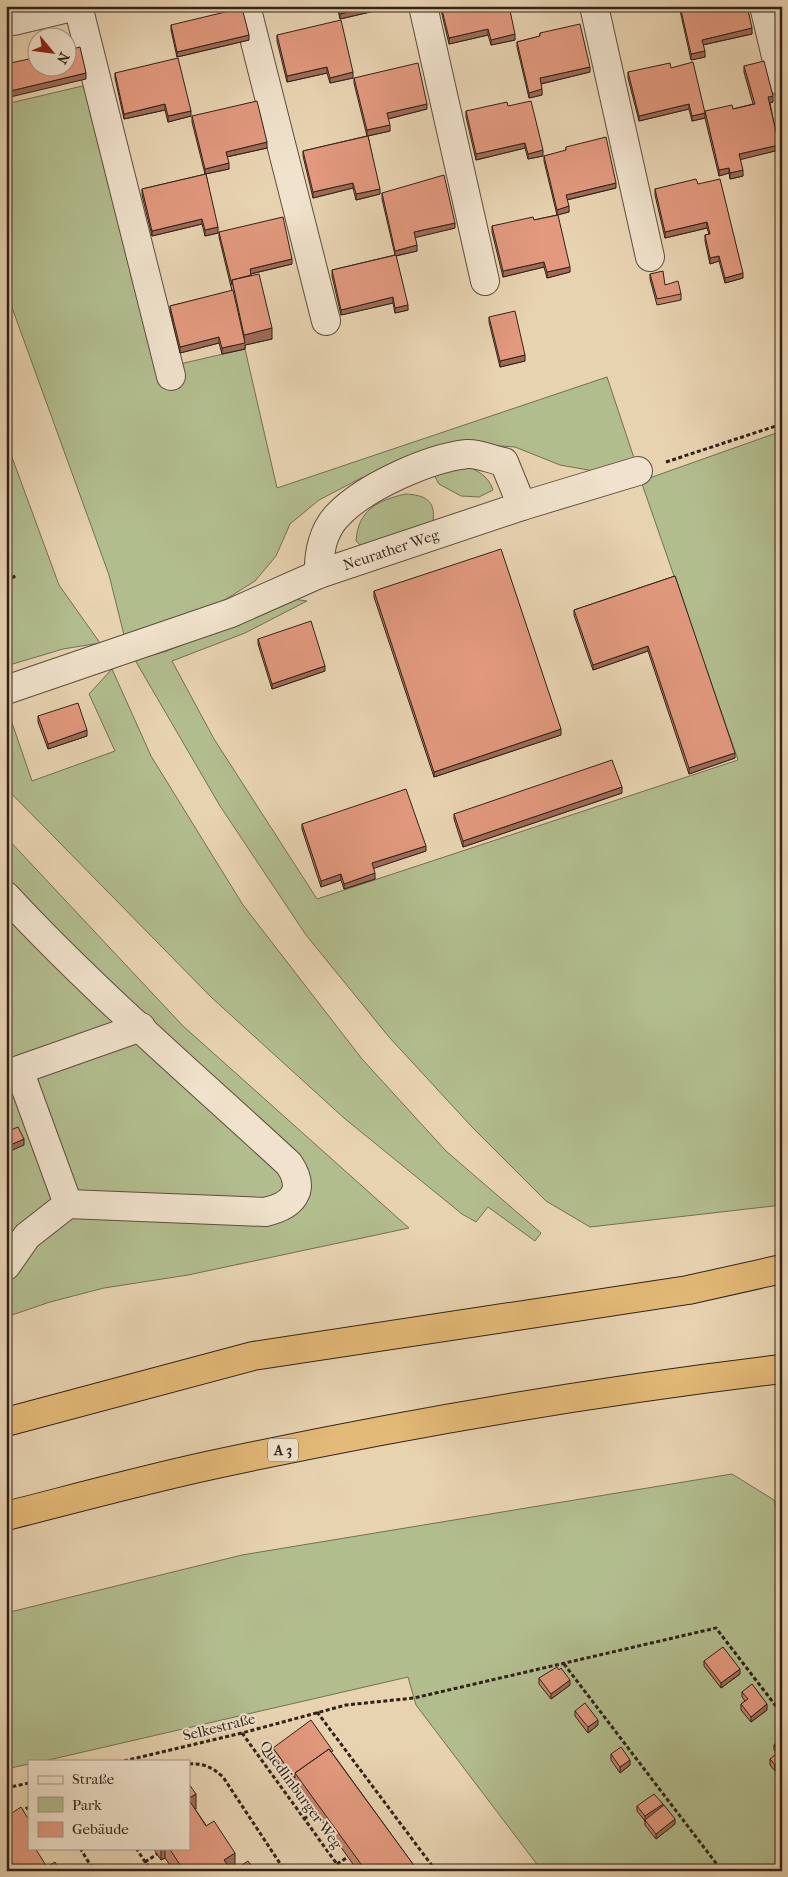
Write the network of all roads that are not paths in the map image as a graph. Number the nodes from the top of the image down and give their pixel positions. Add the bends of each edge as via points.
1 (77, 6) edge
2 (246, 6) edge
3 (423, 6) edge
4 (594, 6) edge
5 (764, 6) edge
6 (14, 21) dead end
7 (782, 82) edge
8 (650, 257) dead end
9 (485, 281) dead end
10 (326, 320) dead end
11 (171, 376) dead end
12 (638, 471) road end
13 (522, 506) junction
14 (319, 574) junction
15 (6, 690) edge
16 (6, 896) edge
17 (141, 1027) junction
18 (68, 1204) junction
19 (6, 1266) edge
20 (782, 1269) edge
21 (782, 1275) edge
22 (744, 1279) junction
23 (782, 1369) edge
24 (6, 1422) edge
25 (6, 1516) edge

1 - 6 street
1 - 11 street
2 - 10 street
3 - 9 street
4 - 8 street
5 - 7 street
12 - 13 street, Neurather Weg
13 - 14 street, Neurather Weg
13 - 14 street via 504,462 469,454 447,459 373,488 338,515 322,544 318,558
14 - 15 street, Neurather Weg via 231,613
16 - 17 street
17 - 18 street via 19,1070
17 - 18 street via 289,1164 295,1172 295,1195 288,1204 265,1212
18 - 19 street via 27,1236
20 - 22 highway
21 - 22 highway
22 - 24 highway via 254,1356
23 - 25 highway, A 3 via 687,1380 418,1423 205,1466

